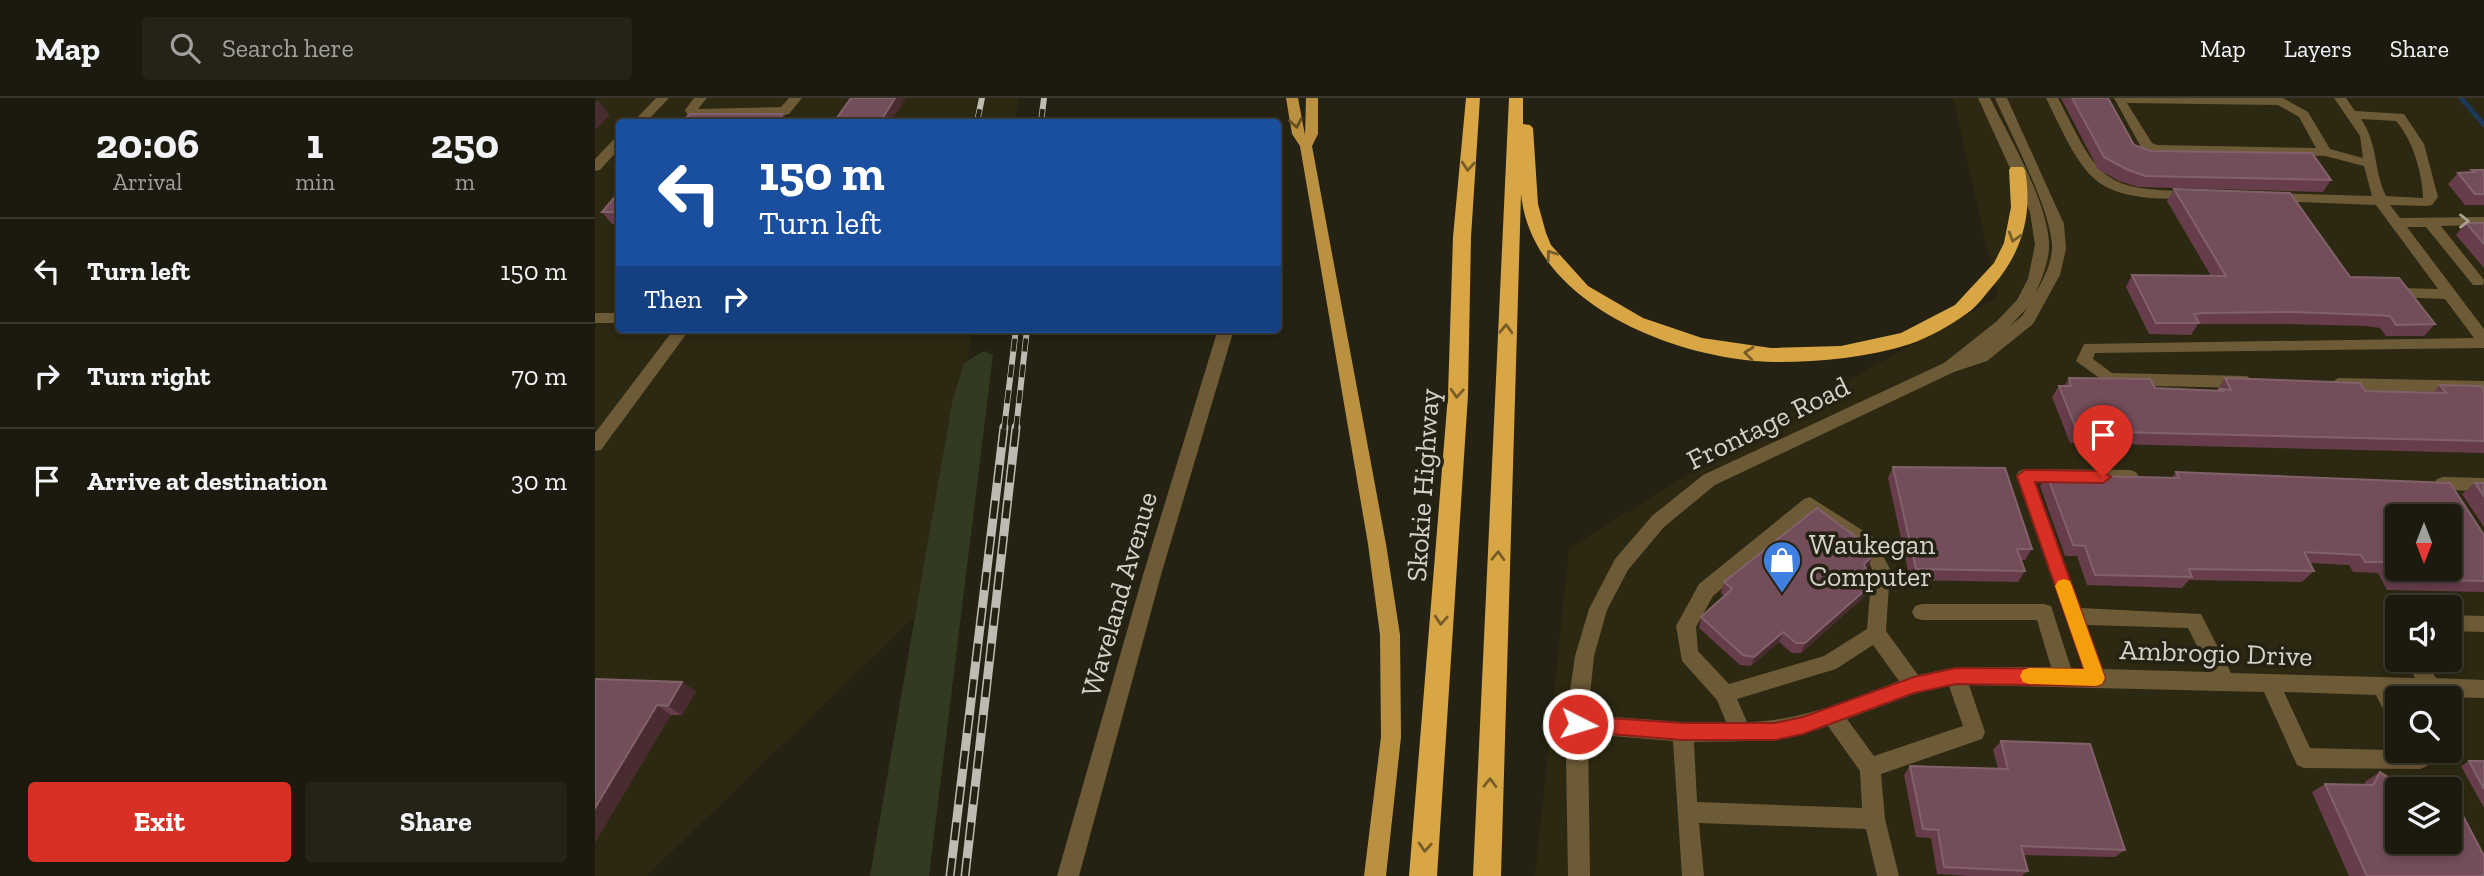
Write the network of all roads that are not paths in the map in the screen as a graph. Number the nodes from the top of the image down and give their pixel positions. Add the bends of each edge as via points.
1 (663, 98) edge
2 (701, 98) edge
3 (796, 98) edge
4 (1292, 98) edge
5 (1312, 98) edge
6 (1473, 98) edge
7 (1516, 98) edge
8 (1522, 98) edge
9 (1984, 98) edge
10 (2001, 98) edge
11 (2052, 98) edge
12 (2340, 98) edge
13 (2118, 99) edge
14 (2353, 115) junction
15 (642, 119) edge
16 (616, 145) edge
17 (1306, 145) junction
18 (2325, 152) junction
19 (2371, 164) junction
20 (595, 167) edge
21 (2017, 170) junction
22 (2204, 195) edge
23 (2259, 196) edge
24 (2380, 198) junction
25 (2484, 221) edge
26 (2396, 222) junction
27 (2429, 222) junction
28 (2481, 282) edge
29 (2443, 288) junction
30 (2402, 293) edge
31 (595, 318) edge
32 (616, 318) edge
33 (679, 333) edge
34 (1225, 333) edge
35 (2484, 342) edge
36 (1948, 368) junction
37 (2262, 382) edge
38 (2317, 383) edge
39 (2484, 387) edge
40 (595, 445) edge
41 (2130, 477) edge
42 (2484, 485) edge
43 (2456, 504) edge
44 (1922, 612) dead end
45 (2074, 616) junction
46 (2462, 623) edge
47 (2484, 624) edge
48 (1876, 633) junction
49 (1956, 676) junction
50 (2064, 677) junction
51 (2096, 678) junction
52 (2225, 682) junction
53 (2270, 683) junction
54 (1914, 685) junction
55 (2382, 686) junction
56 (2385, 686) edge
57 (2462, 689) edge
58 (2484, 689) edge
59 (2385, 692) edge
60 (1725, 694) junction
61 (1831, 714) junction
62 (1578, 724) junction
63 (1739, 731) junction
64 (1683, 732) junction
65 (2385, 759) edge
66 (1870, 768) junction
67 (1687, 812) junction
68 (1874, 819) junction
69 (1068, 876) edge
70 (1375, 876) edge
71 (1423, 876) edge
72 (1487, 876) edge
73 (1579, 876) edge
74 (1693, 876) edge
75 (1888, 876) edge

1 - 15 street
2 - 3 street via 692,113 785,111
4 -> 17 main road via 1298,134
5 - 17 main road via 1312,134
6 -> 71 highway, Skokie Highway via 1462,237 1458,395
72 -> 7 highway
21 -> 8 highway via 2022,192 2009,252 1995,276 1957,314 1918,335 1870,349 1783,356 1744,352 1688,341 1641,324 1604,304 1559,266 1545,248 1530,211
9 - 21 street, Frontage Road
10 - 36 street, Frontage Road via 2057,224 2059,249 2053,275 2028,320 1981,357
11 - 22 street via 2091,173 2109,185 2137,194
12 - 14 street
13 - 18 street via 2147,146 2156,149
13 - 18 street via 2280,101 2304,111
14 - 19 street via 2366,136
14 - 24 street via 2400,117 2416,138 2431,197 2427,202
16 - 20 street
17 - 70 main road via 1390,635 1391,737
18 - 19 street
19 - 24 street
21 - 36 street, Frontage Road via 2037,212 2042,245 2035,279 2023,303 2002,325
23 - 24 street
24 - 26 street
27 -> 25 street
26 - 27 street
26 - 29 street
27 - 28 street
28 - 29 street
29 - 30 street
29 - 35 street
31 - 32 street
33 - 40 street
34 - 69 street, Waveland Avenue
35 - 37 street via 2090,348 2084,361 2109,379
36 - 62 street, Frontage Road via 1709,480 1648,529 1623,560 1589,629
38 - 39 street
41 - 45 street via 2025,476
42 - 43 street via 2443,484
44 - 50 street via 2044,612
45 - 51 street
45 - 52 street via 2195,620
46 - 47 street
48 - 54 street
48 - 60 street via 1829,663
48 - 60 street via 1881,569 1867,542 1810,504 1706,590 1686,626 1689,655
49 - 50 street, Ambrogio Drive
49 - 54 street, Ambrogio Drive
49 - 66 street via 1975,732
50 - 51 street, Ambrogio Drive
51 - 52 street, Ambrogio Drive
52 - 53 street, Ambrogio Drive
53 - 55 street, Ambrogio Drive
53 - 65 street via 2305,758
54 - 61 street, Ambrogio Drive
55 - 56 street, Ambrogio Drive
55 - 59 street
57 - 58 street, Ambrogio Drive
60 - 63 street
61 - 63 street, Ambrogio Drive via 1803,726
61 - 66 street
62 - 64 street, Ambrogio Drive
62 - 73 street, Frontage Road
63 - 64 street, Ambrogio Drive
64 - 67 street
66 - 68 street
67 - 68 street
67 - 74 street
68 - 75 street

